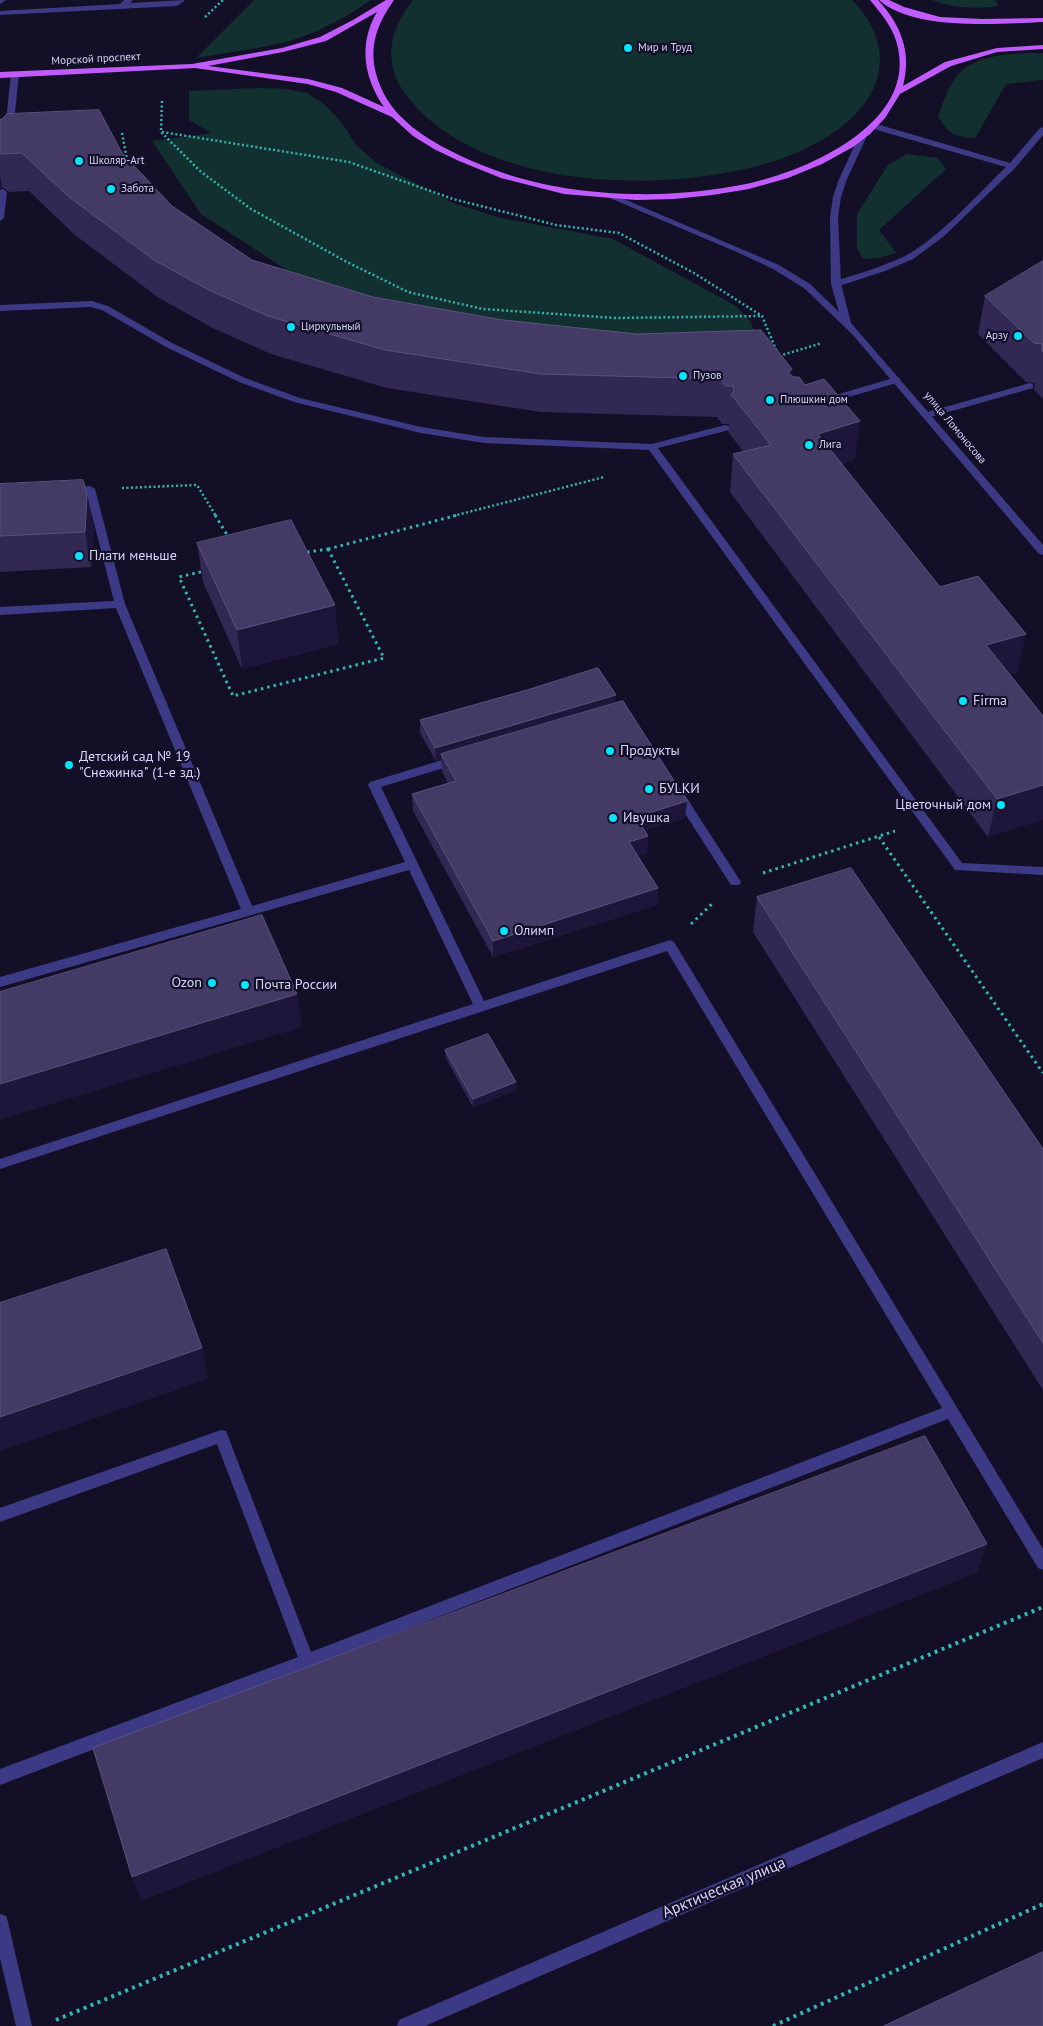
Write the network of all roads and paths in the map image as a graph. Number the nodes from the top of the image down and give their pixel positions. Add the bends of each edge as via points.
1 (181, 0) edge
2 (390, 0) edge
3 (874, 0) edge
4 (883, 0) edge
5 (126, 3) edge
6 (0, 12) edge
7 (1043, 20) edge
8 (1043, 46) edge
9 (192, 66) junction
10 (15, 74) junction
11 (0, 75) edge
12 (898, 92) junction
13 (162, 101) dead end
14 (395, 115) junction
15 (873, 126) junction
16 (1043, 130) edge
17 (161, 132) junction
18 (122, 133) dead end
19 (863, 136) junction
20 (9, 138) edge
21 (1012, 166) junction
22 (131, 168) edge
23 (3, 192) edge
24 (609, 196) junction
25 (0, 218) edge
26 (836, 284) junction
27 (0, 308) edge
28 (762, 316) junction
29 (847, 322) junction
30 (822, 343) dead end
31 (779, 356) junction
32 (770, 357) edge
33 (897, 380) junction
34 (1030, 386) edge
35 (819, 403) edge
36 (927, 415) junction
37 (725, 428) edge
38 (652, 447) junction
39 (605, 477) dead end
40 (90, 489) junction
41 (60, 491) edge
42 (233, 545) edge
43 (328, 549) junction
44 (1043, 552) edge
45 (120, 604) junction
46 (0, 611) edge
47 (467, 757) edge
48 (673, 784) edge
49 (924, 822) junction
50 (879, 837) junction
51 (413, 864) junction
52 (1043, 871) edge
53 (735, 882) junction
54 (248, 911) junction
55 (670, 944) junction
56 (0, 982) edge
57 (481, 1007) junction
58 (1043, 1073) edge
59 (0, 1164) edge
60 (952, 1411) junction
61 (0, 1515) edge
62 (1043, 1563) edge
63 (1043, 1607) edge
64 (307, 1661) junction
65 (1043, 1750) edge
66 (0, 1776) edge
67 (1043, 1904) edge
68 (0, 1922) edge
69 (50, 2022) dead end
70 (24, 2026) edge
71 (405, 2026) edge
72 (772, 2026) edge

1 - 5 street via 177,4
2 - 9 main road via 323,39
2 - 14 main road via 377,20 369,40 368,54 381,98
3 - 12 main road via 896,28 902,46 904,64
4 - 7 main road via 909,11 955,20
5 - 6 street
8 - 12 main road via 997,50 948,64
9 - 10 main road, Морской проспект
9 - 14 main road via 308,82 339,90
10 - 11 main road, Морской проспект
10 - 20 street
12 - 15 main road
13 - 17 path
14 - 24 main road via 431,144 475,167 527,183
15 - 19 main road
15 - 21 street
16 - 21 street
17 - 28 path via 349,162 452,199 556,225 619,233 694,273
17 - 28 path via 200,171 251,209 408,292 483,309 521,312 615,318
18 - 22 path via 126,160
19 - 24 main road via 812,166 748,186 682,196
19 - 26 street via 837,197 834,240
21 - 26 street via 940,235 910,258
23 - 25 street
24 - 29 street, улица Ломоносова via 776,267 807,286
26 - 29 street
27 - 38 street via 92,304 242,380 297,400 412,428 484,440
28 - 31 path
29 - 33 street, улица Ломоносова
30 - 31 path
31 - 32 path
33 - 35 street
33 - 36 street, улица Ломоносова
34 - 36 street
36 - 44 street, улица Ломоносова
37 - 38 street
38 - 49 street
39 - 43 path
40 - 41 street
40 - 42 path via 197,485
40 - 45 street
43 - 43 path via 384,658 233,696 179,577 243,562
45 - 46 street
45 - 54 street
47 - 51 street via 374,784
48 - 53 street
49 - 50 path
49 - 52 street via 959,867
50 - 53 path
50 - 58 path
51 - 54 street
51 - 57 street
53 - 55 path
54 - 56 street
55 - 57 street
55 - 60 street
57 - 59 street
60 - 62 street
60 - 64 street
61 - 64 street via 221,1436
63 - 69 path
64 - 66 street
65 - 71 street, Арктическая улица
67 - 72 path
68 - 70 street

